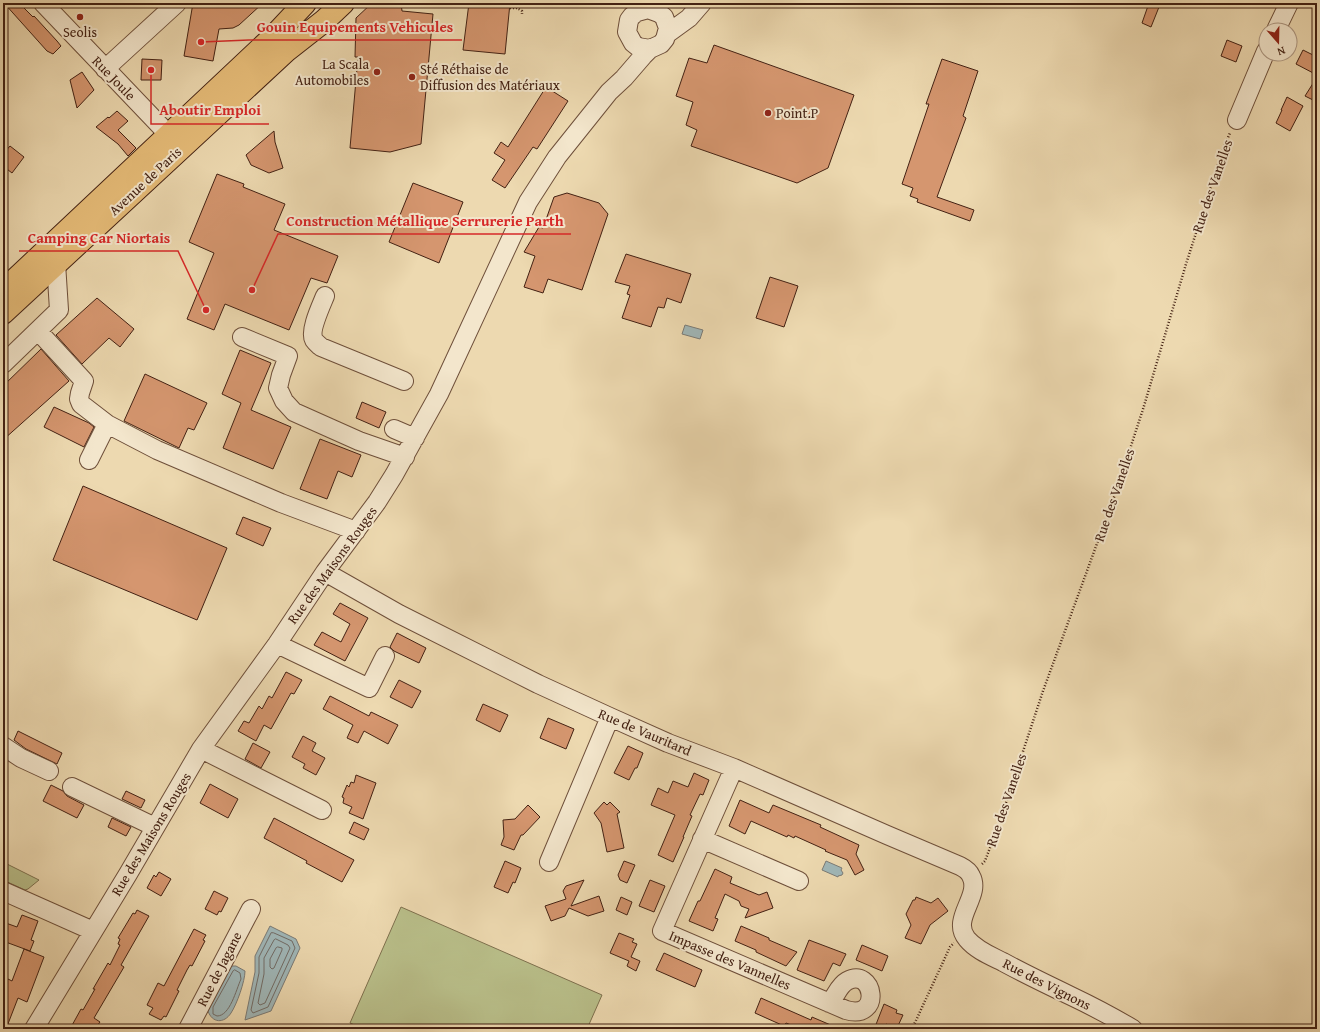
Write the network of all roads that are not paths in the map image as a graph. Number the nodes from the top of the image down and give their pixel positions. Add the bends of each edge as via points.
1 (43, 3) edge
2 (177, 3) edge
3 (323, 3) edge
4 (695, 3) edge
5 (702, 3) edge
6 (1289, 3) edge
7 (654, 8) edge
8 (633, 9) edge
9 (1280, 22) edge
10 (667, 34) junction
11 (629, 38) junction
12 (281, 43) junction
13 (650, 49) junction
14 (1261, 62) edge
15 (105, 69) junction
16 (609, 92) junction
17 (1237, 120) road end
18 (169, 135) junction
19 (56, 263) junction
20 (3, 291) edge
21 (325, 296) dead end
22 (3, 313) edge
23 (38, 331) junction
24 (242, 337) dead end
25 (3, 364) edge
26 (404, 381) dead end
27 (107, 424) junction
28 (394, 429) dead end
29 (415, 438) junction
30 (405, 457) junction
31 (89, 460) dead end
32 (356, 531) junction
33 (325, 572) junction
34 (276, 644) junction
35 (385, 656) dead end
36 (610, 717) junction
37 (3, 746) edge
38 (201, 749) junction
39 (734, 768) junction
40 (48, 771) dead end
41 (72, 787) dead end
42 (322, 810) dead end
43 (155, 827) junction
44 (702, 839) junction
45 (549, 862) dead end
46 (799, 882) dead end
47 (3, 892) edge
48 (251, 909) dead end
49 (93, 931) junction
50 (964, 935) joint
51 (829, 1003) dead end
52 (34, 1029) edge
53 (188, 1029) edge
54 (1133, 1029) edge

1 - 15 street, Rue Joule
2 - 15 street
3 - 12 main road, Avenue de Paris
3 - 12 main road, Avenue de Paris via 324,21
4 - 7 street via 669,12
5 - 10 street via 689,18
6 - 9 street
7 - 8 street
7 - 10 street via 667,22
8 - 11 street via 627,26
10 - 13 street via 661,44
11 - 13 street via 638,47
11 - 16 street, Rue des Maisons Rouges via 623,60
12 - 18 main road, Avenue de Paris
12 - 19 main road, Avenue de Paris
13 - 16 street, Rue des Maisons Rouges
14 - 17 street
15 - 18 street, Rue Joule
16 - 29 street, Rue des Maisons Rouges via 557,157 528,202 439,394
18 - 20 main road, Avenue de Paris
19 - 22 main road, Avenue de Paris
19 - 23 street via 59,310
21 - 26 street via 313,329 316,343
23 - 25 street
23 - 27 street via 84,381 79,399 81,404
24 - 30 street via 288,356 278,388 284,402 294,412 359,441
27 - 31 street
27 - 32 street via 157,450 281,503
28 - 29 street
29 - 30 street, Rue des Maisons Rouges
30 - 32 street, Rue des Maisons Rouges
32 - 33 street, Rue des Maisons Rouges
33 - 34 street, Rue des Maisons Rouges
33 - 36 street, Rue de Vauritard via 399,614
34 - 35 street via 369,688
34 - 38 street, Rue des Maisons Rouges
36 - 39 street, Rue de Vauritard
36 - 45 street
37 - 40 street
38 - 42 street
38 - 43 street, Rue des Maisons Rouges
39 - 44 street, Impasse des Vannelles
39 - 50 street, Rue de Vauritard via 960,866 971,875 973,885 962,922 961,929
41 - 43 street
43 - 49 street, Rue des Maisons Rouges
44 - 46 street
44 - 51 street, Impasse des Vannelles via 662,931
47 - 49 street
48 - 53 street, Rue de Jagane
49 - 52 street, Rue des Maisons Rouges
50 - 54 street, Rue des Vignons via 988,955 1073,996

